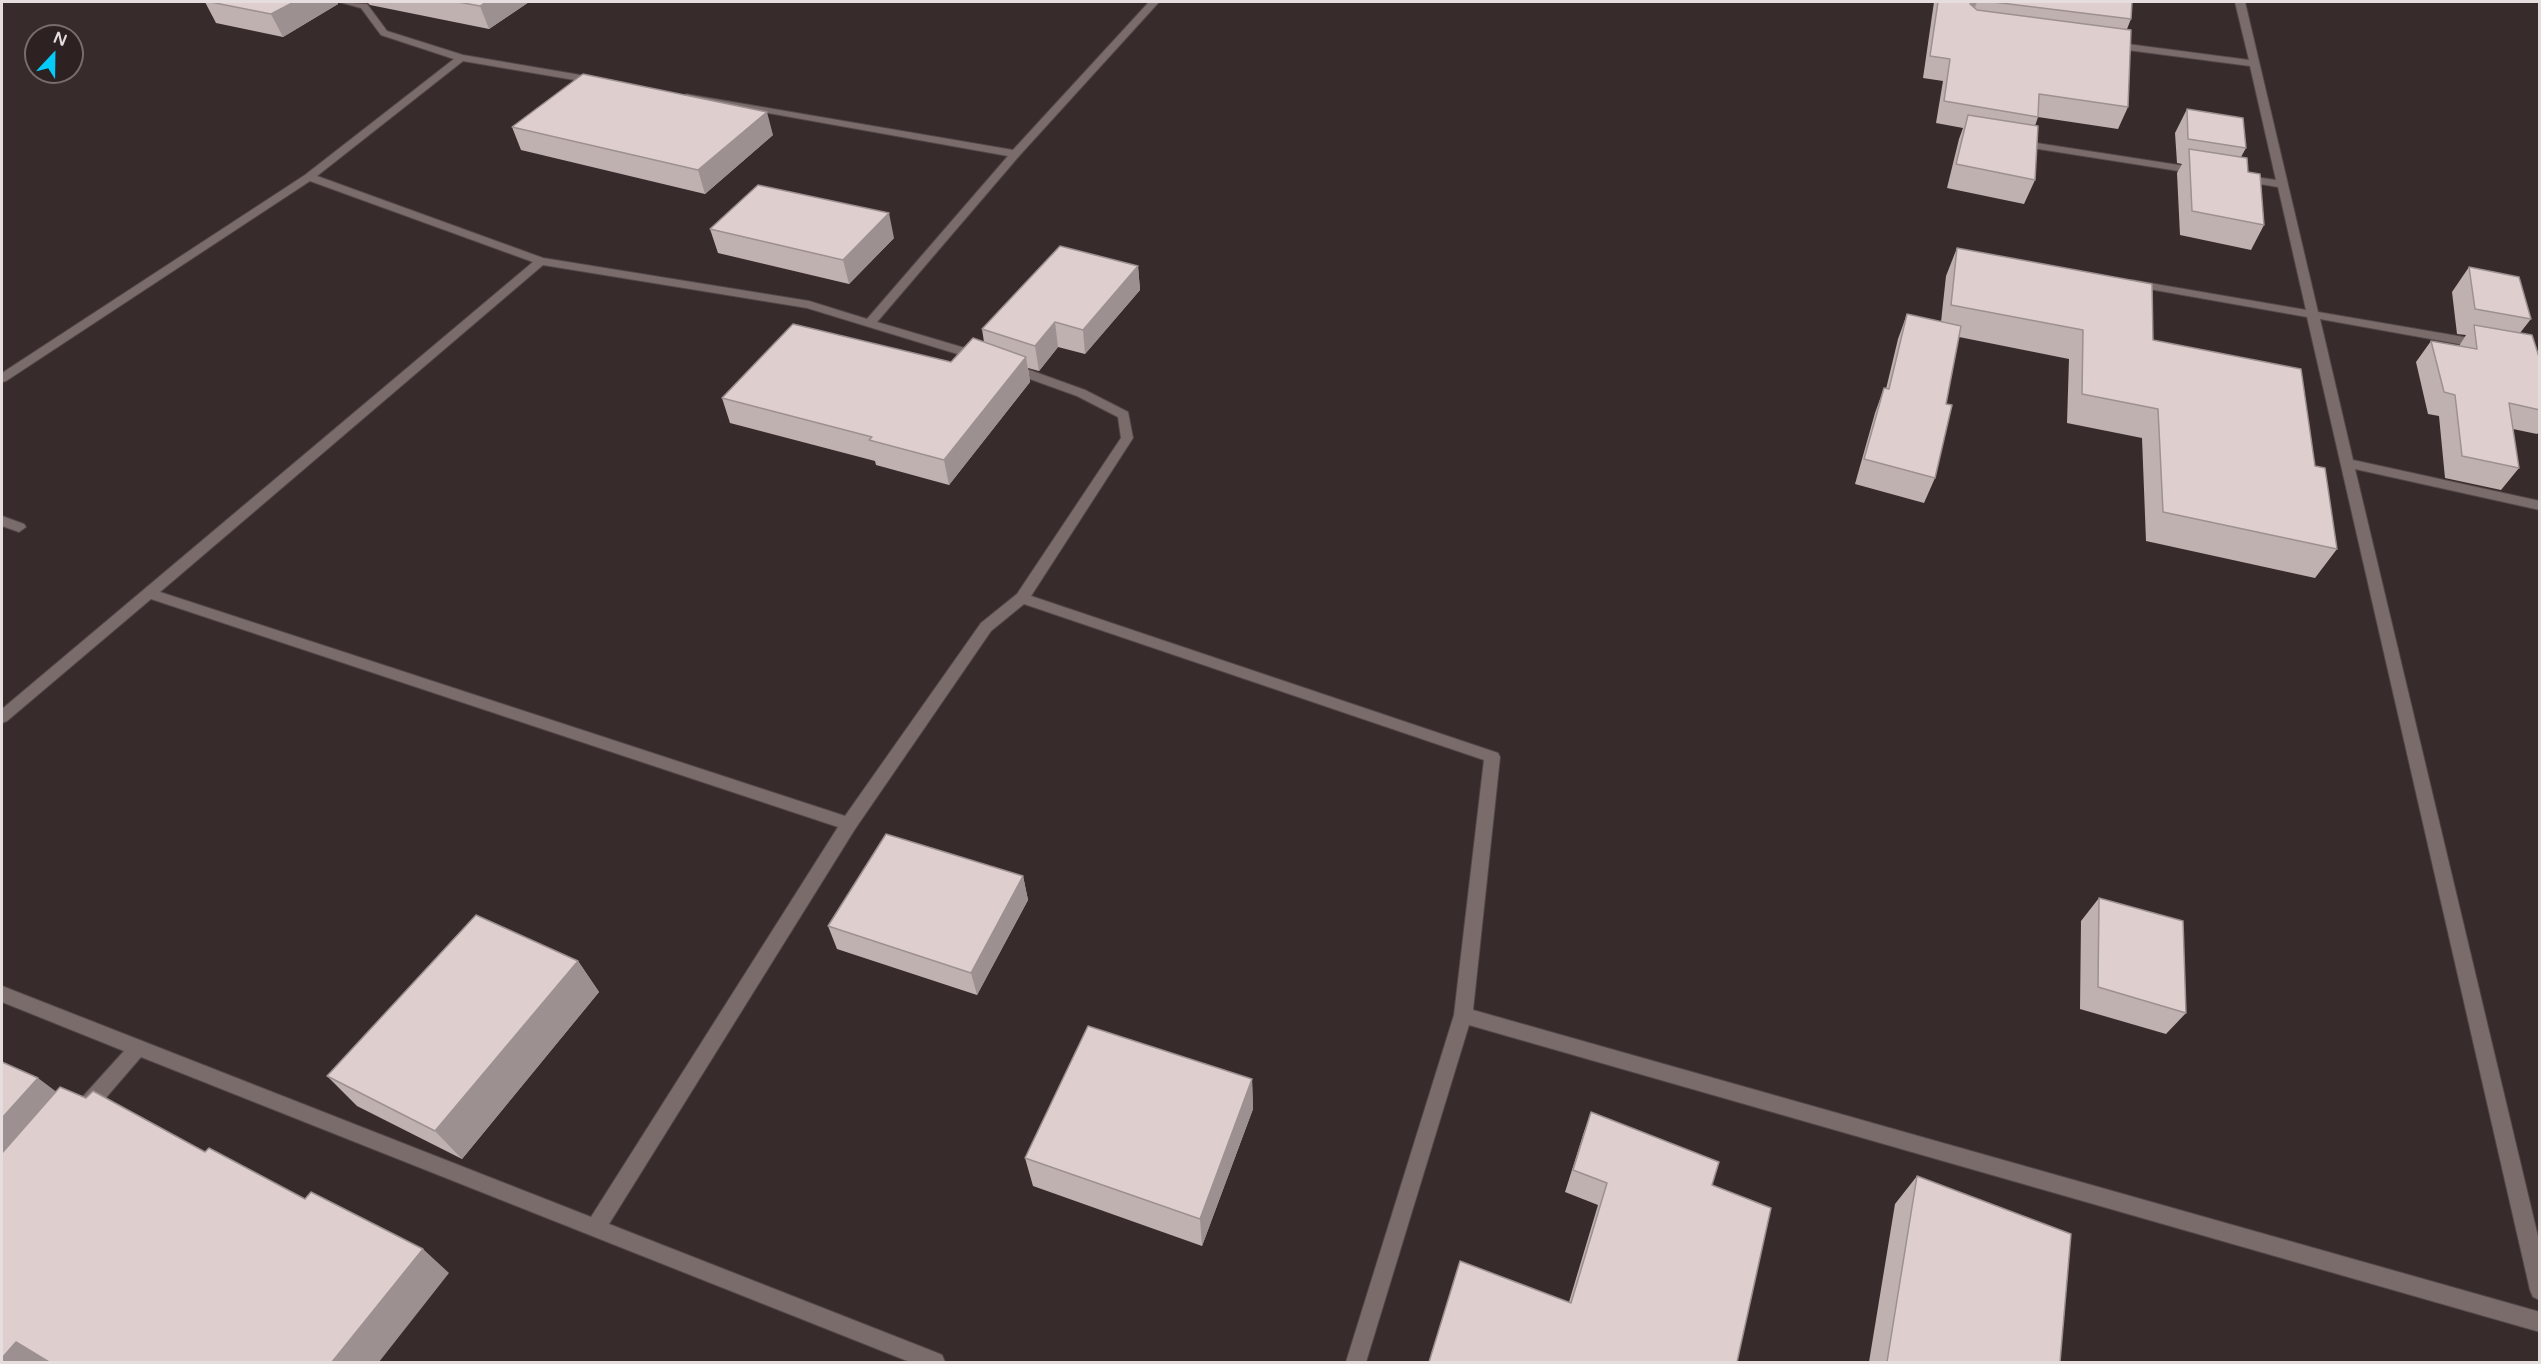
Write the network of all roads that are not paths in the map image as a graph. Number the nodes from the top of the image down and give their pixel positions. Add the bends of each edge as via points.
1 (344, 2) edge
2 (1154, 2) edge
3 (2240, 2) edge
4 (2101, 44) edge
5 (461, 58) junction
6 (2255, 64) junction
7 (613, 84) edge
8 (683, 95) edge
9 (2006, 141) edge
10 (1015, 154) junction
11 (309, 177) junction
12 (2284, 184) junction
13 (541, 261) junction
14 (2117, 281) edge
15 (2314, 314) junction
16 (869, 324) junction
17 (2496, 347) edge
18 (2, 378) edge
19 (2349, 463) junction
20 (2540, 506) edge
21 (2, 521) edge
22 (19, 527) dead end
23 (148, 593) junction
24 (1022, 598) junction
25 (2, 717) edge
26 (849, 824) junction
27 (2, 994) edge
28 (1463, 1015) junction
29 (138, 1048) junction
30 (70, 1125) edge
31 (595, 1228) junction
32 (2540, 1290) edge
33 (2540, 1322) edge
34 (935, 1362) edge
35 (1356, 1362) edge

1 - 5 street via 364,6 384,33
2 - 10 street
3 - 6 street
4 - 6 street
5 - 7 street
5 - 11 street
6 - 12 street
8 - 10 street
9 - 12 street
10 - 16 street
11 - 13 street
11 - 18 street
12 - 15 street
13 - 16 street via 809,305
13 - 23 street
14 - 15 street
15 - 17 street
15 - 19 street
16 - 24 street via 969,353 1081,393 1124,415 1127,438
19 - 20 street
19 - 32 street
21 - 22 street
23 - 25 street
23 - 26 street
24 - 26 street via 986,627
24 - 28 street via 1492,757
26 - 31 street
27 - 29 street
28 - 33 street
28 - 35 street
29 - 30 street
29 - 31 street
31 - 34 street

